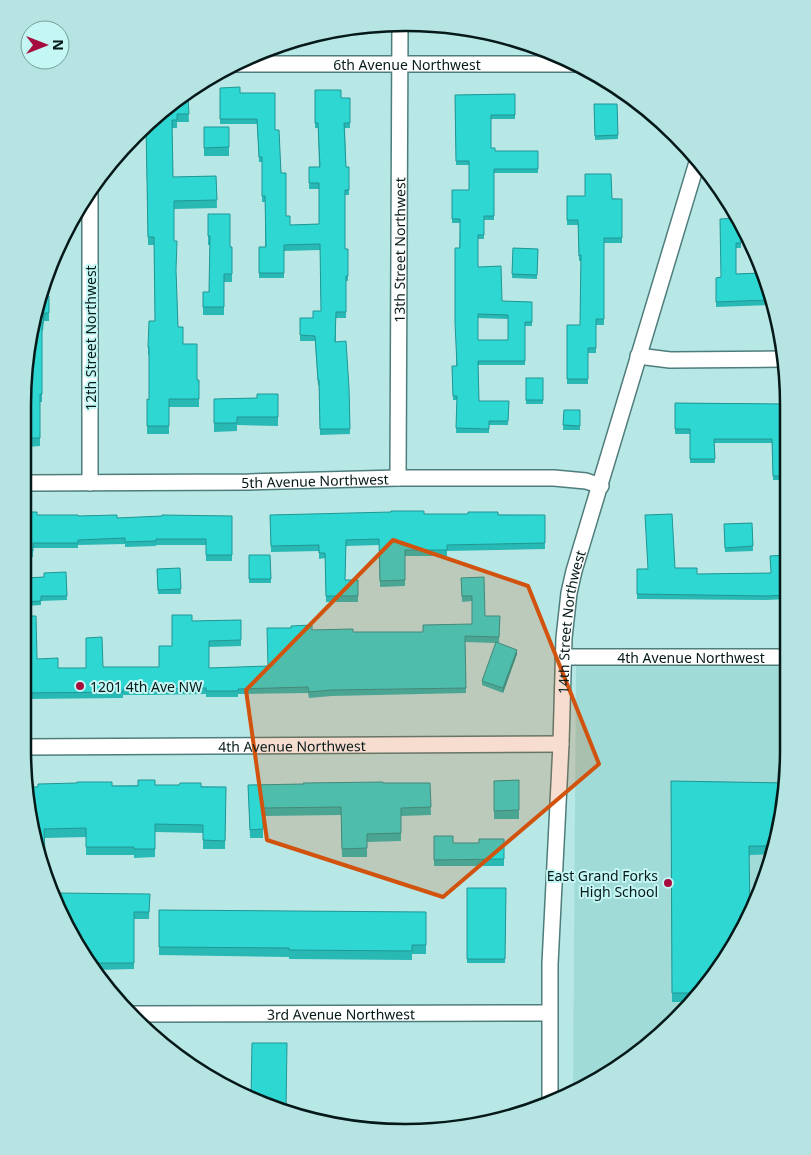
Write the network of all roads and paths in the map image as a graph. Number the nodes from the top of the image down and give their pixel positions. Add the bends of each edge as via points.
1 (400, 31) edge
2 (253, 64) edge
3 (400, 64) junction
4 (558, 64) edge
5 (695, 169) edge
6 (90, 204) edge
7 (638, 356) junction
8 (777, 359) edge
9 (398, 478) junction
10 (31, 483) edge
11 (90, 483) junction
12 (600, 486) junction
13 (563, 657) junction
14 (780, 658) edge
15 (561, 744) junction
16 (31, 747) edge
17 (549, 1013) junction
18 (141, 1014) edge
19 (550, 1095) edge

1 - 3 street, 13th Street Northwest
2 - 3 street, 6th Avenue Northwest
3 - 4 street, 6th Avenue Northwest
3 - 9 street, 13th Street Northwest
5 - 7 street, 14th Street Northwest
6 - 11 street, 12th Street Northwest
7 - 8 street via 670,360
7 - 12 street, 14th Street Northwest
9 - 11 street, 5th Avenue Northwest
9 - 12 street, 5th Avenue Northwest via 554,478 586,481
10 - 11 street, 5th Avenue Northwest
12 - 13 street, 14th Street Northwest via 569,593
13 - 14 street, 4th Avenue Northwest
13 - 15 street, 14th Street Northwest
15 - 16 street, 4th Avenue Northwest
15 - 17 street, 14th Street Northwest
17 - 18 street, 3rd Avenue Northwest
17 - 19 street, 14th Street Northwest

